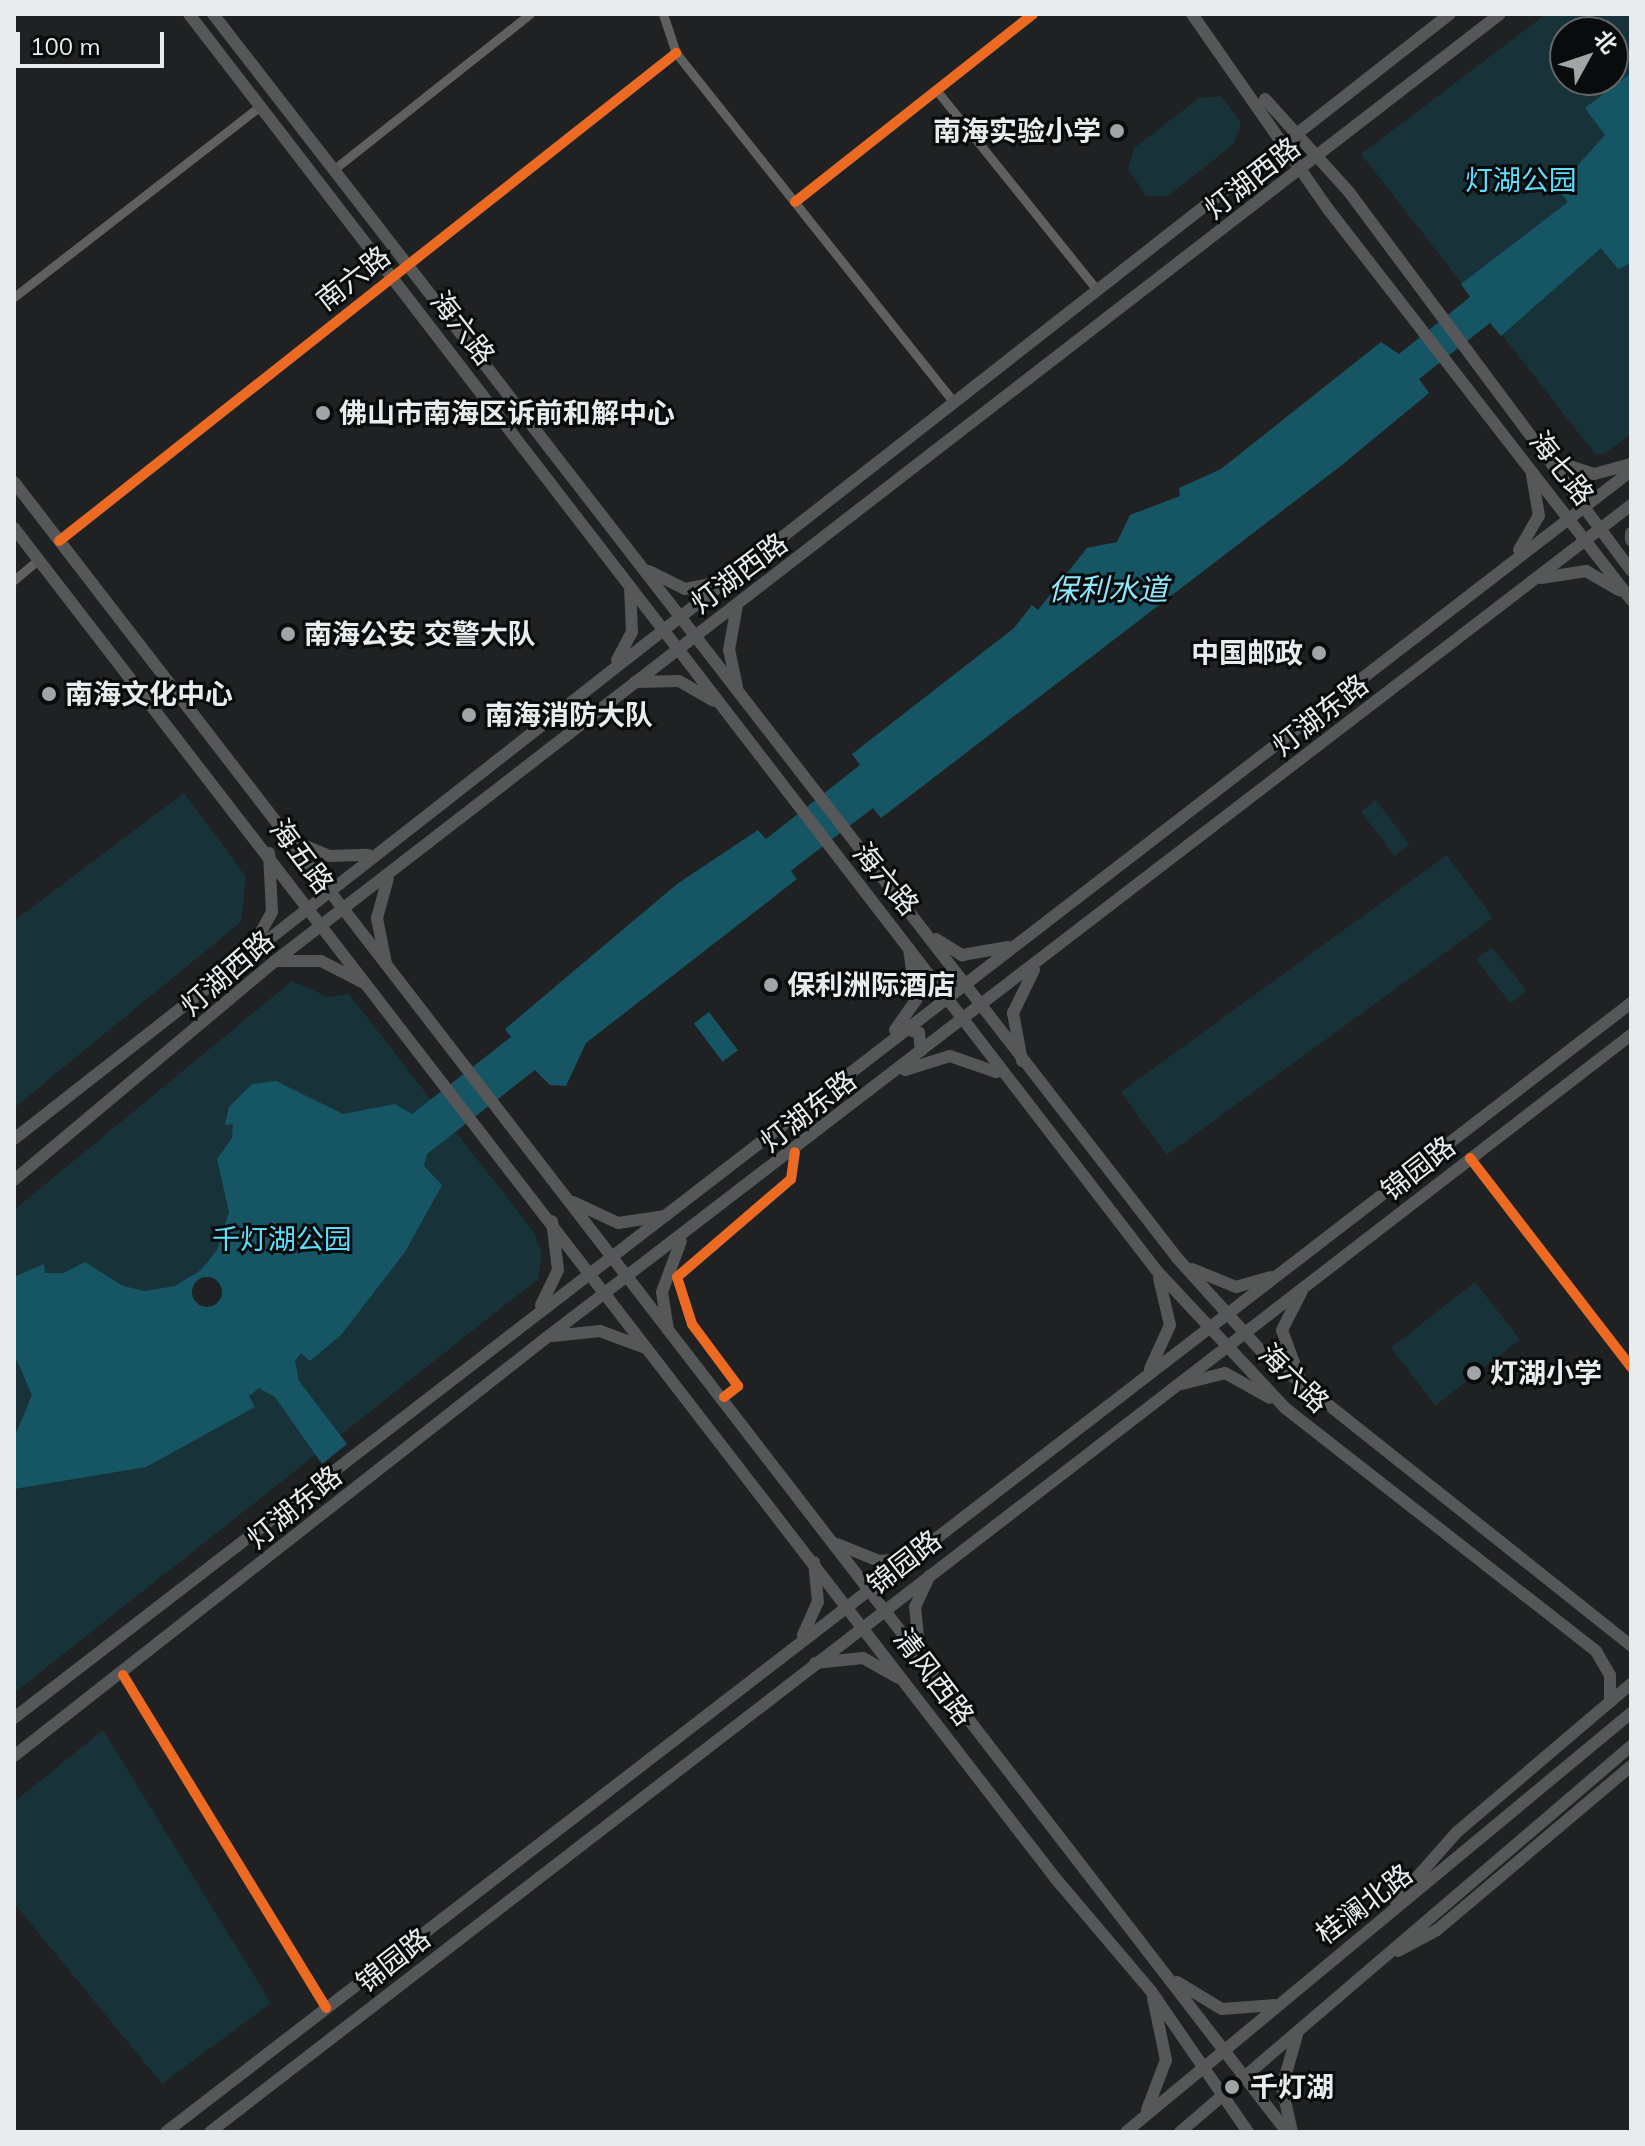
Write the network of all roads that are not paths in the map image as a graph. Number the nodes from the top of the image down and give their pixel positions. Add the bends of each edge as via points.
1 (189, 14) edge
2 (213, 14) edge
3 (530, 14) edge
4 (663, 14) edge
5 (1033, 14) edge
6 (1192, 14) edge
7 (1199, 14) edge
8 (1450, 14) edge
9 (1500, 14) edge
10 (676, 53) junction
11 (937, 91) junction
12 (260, 106) junction
13 (1301, 133) junction
14 (1286, 142) junction
15 (1320, 156) junction
16 (333, 170) junction
17 (1301, 171) junction
18 (795, 202) junction
19 (407, 265) junction
20 (393, 277) junction
21 (1097, 290) junction
22 (14, 297) edge
23 (951, 399) junction
24 (1551, 459) junction
25 (1526, 461) junction
26 (1631, 464) edge
27 (1631, 471) edge
28 (14, 482) edge
29 (1631, 505) edge
30 (1586, 507) junction
31 (1572, 518) junction
32 (14, 528) edge
33 (1600, 528) junction
34 (1631, 533) edge
35 (1586, 539) junction
36 (1631, 540) edge
37 (59, 541) junction
38 (38, 560) junction
39 (1510, 561) junction
40 (639, 563) junction
41 (1631, 570) edge
42 (624, 573) junction
43 (14, 580) edge
44 (1534, 580) junction
45 (721, 582) junction
46 (1630, 598) edge
47 (737, 605) junction
48 (678, 618) junction
49 (665, 627) junction
50 (693, 637) junction
51 (680, 646) junction
52 (615, 662) junction
53 (632, 683) junction
54 (741, 697) junction
55 (724, 711) junction
56 (287, 837) junction
57 (269, 850) junction
58 (371, 854) junction
59 (390, 875) junction
60 (326, 888) junction
61 (308, 903) junction
62 (343, 910) junction
63 (324, 924) junction
64 (923, 928) junction
65 (907, 941) junction
66 (1018, 944) junction
67 (254, 945) junction
68 (275, 961) junction
69 (1037, 965) junction
70 (388, 971) junction
71 (965, 986) junction
72 (371, 987) junction
73 (947, 997) junction
74 (1631, 1003) edge
75 (979, 1008) junction
76 (960, 1019) junction
77 (906, 1029) junction
78 (1631, 1035) edge
79 (877, 1050) junction
80 (921, 1051) junction
81 (1024, 1068) junction
82 (894, 1074) junction
83 (1009, 1082) junction
84 (14, 1139) edge
85 (795, 1152) junction
86 (1470, 1158) junction
87 (14, 1180) edge
88 (569, 1199) junction
89 (551, 1214) junction
90 (668, 1215) junction
91 (683, 1236) junction
92 (612, 1257) junction
93 (1178, 1259) junction
94 (1291, 1267) junction
95 (1157, 1271) junction
96 (593, 1272) junction
97 (627, 1280) junction
98 (1307, 1284) junction
99 (608, 1293) junction
100 (531, 1318) junction
101 (1229, 1318) junction
102 (1210, 1330) junction
103 (1243, 1333) junction
104 (670, 1337) junction
105 (546, 1338) junction
106 (1225, 1345) junction
107 (651, 1350) junction
108 (1631, 1367) edge
109 (1143, 1379) junction
110 (1309, 1391) junction
111 (1157, 1396) junction
112 (724, 1397) junction
113 (1285, 1408) junction
114 (836, 1544) junction
115 (918, 1556) junction
116 (813, 1559) junction
117 (932, 1570) junction
118 (868, 1593) junction
119 (850, 1608) junction
120 (880, 1611) junction
121 (863, 1624) junction
122 (794, 1646) junction
123 (1631, 1646) edge
124 (808, 1665) junction
125 (924, 1666) junction
126 (123, 1675) junction
127 (909, 1684) junction
128 (1631, 1684) edge
129 (1610, 1702) junction
130 (1631, 1713) edge
131 (14, 1718) edge
132 (1631, 1746) edge
133 (14, 1756) edge
134 (1631, 1766) edge
135 (1379, 1920) junction
136 (1385, 1957) junction
137 (1167, 1976) junction
138 (1151, 1991) junction
139 (1277, 2004) junction
140 (326, 2008) junction
141 (1298, 2032) junction
142 (1225, 2047) junction
143 (1206, 2062) junction
144 (1246, 2077) junction
145 (1224, 2094) junction
146 (1144, 2116) junction
147 (166, 2132) edge
148 (210, 2132) edge
149 (1126, 2132) edge
150 (1180, 2132) edge
151 (1248, 2132) edge
152 (1290, 2132) edge

1 - 12 main road, 海六路
2 - 16 main road, 海六路
3 - 16 street
4 - 10 street
5 - 11 street
6 - 14 main road
7 - 13 main road via 1265,100
8 - 13 main road, 灯湖西路
9 - 15 main road, 灯湖西路
10 - 18 street
10 - 19 street, 南六路
11 - 18 street
11 - 21 street
12 - 20 main road, 海六路
12 - 22 street
13 - 14 main road, 灯湖西路
13 - 15 main road
14 - 17 main road, 海七路
14 - 21 main road, 灯湖西路
15 - 17 main road, 灯湖西路
15 - 24 main road
16 - 19 main road, 海六路
17 - 25 main road, 海七路
17 - 47 main road, 灯湖西路
18 - 23 street
19 - 20 street, 南六路
19 - 40 main road, 海六路
20 - 37 street, 南六路
20 - 42 main road, 海六路
21 - 23 main road, 灯湖西路
23 - 45 main road, 灯湖西路
24 - 26 main road via 1594,474
24 - 30 main road
25 - 31 main road, 海七路
25 - 39 main road via 1539,516
27 - 30 main road, 灯湖东路
28 - 37 main road, 清风西路
29 - 33 main road, 灯湖东路
30 - 31 main road, 灯湖东路
30 - 33 main road
31 - 35 main road, 海七路
31 - 39 main road, 灯湖东路
32 - 38 main road, 海五路
33 - 35 main road, 灯湖东路
33 - 41 main road
34 - 36 main road
35 - 44 main road, 灯湖东路
35 - 46 main road, 海七路
37 - 56 main road, 清风西路
38 - 43 street
38 - 57 main road, 海五路 via 189,759
39 - 66 main road, 灯湖东路
40 - 45 main road via 670,585
40 - 48 main road, 海六路
42 - 49 main road, 海六路
42 - 52 main road via 635,612
44 - 46 main road via 1586,571
44 - 69 main road, 灯湖东路
45 - 48 main road, 灯湖西路
47 - 50 main road, 灯湖西路
47 - 54 main road via 729,650
48 - 49 main road, 灯湖西路
48 - 50 main road, 海六路
49 - 51 main road, 海六路
49 - 52 main road, 灯湖西路
50 - 51 main road, 灯湖西路
50 - 54 main road, 海六路
51 - 53 main road, 灯湖西路
51 - 55 main road, 海六路
52 - 58 main road, 灯湖西路
53 - 55 main road via 679,681
53 - 59 main road, 灯湖西路
54 - 64 main road, 海六路
55 - 65 main road, 海六路
56 - 58 main road via 330,856
56 - 60 main road, 清风西路
57 - 61 main road, 海五路
57 - 67 main road via 272,912
58 - 60 main road, 灯湖西路
59 - 62 main road, 灯湖西路
59 - 70 main road via 377,918
60 - 61 main road, 灯湖西路
60 - 62 main road, 清风西路
61 - 63 main road, 海五路
61 - 67 main road, 灯湖西路
62 - 63 main road, 灯湖西路
62 - 70 main road, 清风西路
63 - 68 main road, 灯湖西路
63 - 72 main road, 海五路
64 - 66 main road via 962,955
64 - 71 main road, 海六路
65 - 73 main road, 海六路
65 - 79 main road via 916,1000
66 - 71 main road, 灯湖东路
67 - 84 main road, 灯湖西路
68 - 72 main road via 321,961
68 - 87 main road, 灯湖西路
69 - 75 main road, 灯湖东路
69 - 81 main road via 1013,1013
70 - 88 main road, 清风西路 via 461,1055
71 - 73 main road, 灯湖东路
71 - 75 main road, 海六路
72 - 89 main road, 海五路 via 471,1123
73 - 76 main road, 海六路
73 - 77 main road, 灯湖东路
74 - 94 main road, 锦园路
75 - 76 main road, 灯湖东路
75 - 81 main road, 海六路
76 - 80 main road, 灯湖东路
76 - 83 main road, 海六路
77 - 79 main road, 灯湖东路
77 - 80 main road via 919,1033
78 - 86 main road, 锦园路
79 - 90 main road, 灯湖东路
80 - 82 main road, 灯湖东路
81 - 93 main road, 海六路
82 - 83 main road via 950,1056 985,1063
82 - 85 main road, 灯湖东路
83 - 95 main road, 海六路
85 - 91 main road, 灯湖东路
85 - 112 street via 791,1179 677,1277 692,1324 738,1386
86 - 98 main road, 锦园路
86 - 108 street
88 - 90 main road via 618,1223
88 - 92 main road, 清风西路
89 - 96 main road, 清风西路
89 - 100 main road via 558,1270
90 - 92 main road, 灯湖东路
91 - 97 main road, 灯湖东路
91 - 104 main road via 662,1292
92 - 96 main road, 灯湖东路
92 - 97 main road, 清风西路
93 - 94 main road via 1236,1287
93 - 101 main road, 海六路
94 - 101 main road, 锦园路
95 - 102 main road, 海六路
95 - 109 main road via 1170,1325
96 - 99 main road, 清风西路
96 - 100 main road, 灯湖东路
97 - 99 main road, 灯湖东路
97 - 104 main road, 清风西路
98 - 103 main road, 锦园路
98 - 110 main road via 1282,1330 1288,1359
99 - 105 main road, 灯湖东路
99 - 107 main road, 清风西路
100 - 131 main road, 灯湖东路
101 - 102 main road, 锦园路
101 - 103 main road, 海六路
102 - 106 main road, 海六路
102 - 109 main road, 锦园路
103 - 106 main road, 锦园路
103 - 110 main road, 海六路
104 - 112 main road, 清风西路
105 - 107 main road via 600,1331
105 - 126 main road, 灯湖东路
106 - 111 main road, 锦园路
106 - 113 main road, 海六路
107 - 116 main road, 清风西路
109 - 115 main road, 锦园路
110 - 123 main road, 海六路
111 - 113 main road via 1199,1375 1225,1373
111 - 117 main road, 锦园路
112 - 114 main road, 清风西路
113 - 129 main road, 海六路 via 1596,1651 1610,1675
114 - 115 main road via 879,1561
114 - 118 main road, 清风西路
115 - 118 main road, 锦园路
116 - 119 main road, 清风西路
116 - 122 main road via 818,1602
117 - 120 main road, 锦园路
117 - 125 main road via 915,1607
118 - 119 main road, 锦园路
118 - 120 main road, 清风西路
119 - 121 main road, 清风西路
119 - 122 main road, 锦园路
120 - 121 main road, 锦园路
120 - 125 main road, 清风西路
121 - 124 main road, 锦园路
121 - 127 main road, 清风西路
122 - 140 main road, 锦园路
124 - 127 main road via 863,1658
124 - 148 main road, 锦园路
125 - 137 main road, 清风西路
126 - 133 main road, 灯湖东路
126 - 140 street
127 - 138 main road, 清风西路
128 - 129 main road
129 - 135 main road via 1457,1832
130 - 135 main road, 桂澜北路 via 1442,1876
132 - 136 main road, 桂澜北路
134 - 136 main road via 1437,1930
135 - 139 main road, 桂澜北路
136 - 141 main road, 桂澜北路
137 - 139 main road via 1222,2009
137 - 142 main road, 清风西路
138 - 143 main road, 清风西路
138 - 146 main road via 1166,2060
139 - 142 main road, 桂澜北路
140 - 147 main road, 锦园路
141 - 144 main road, 桂澜北路
141 - 152 main road via 1282,2087
142 - 143 main road, 桂澜北路
142 - 144 main road, 清风西路
143 - 145 main road, 清风西路
143 - 146 main road, 桂澜北路
144 - 145 main road, 桂澜北路
144 - 152 main road, 清风西路
145 - 150 main road, 桂澜北路
145 - 151 main road, 清风西路
146 - 149 main road, 桂澜北路

